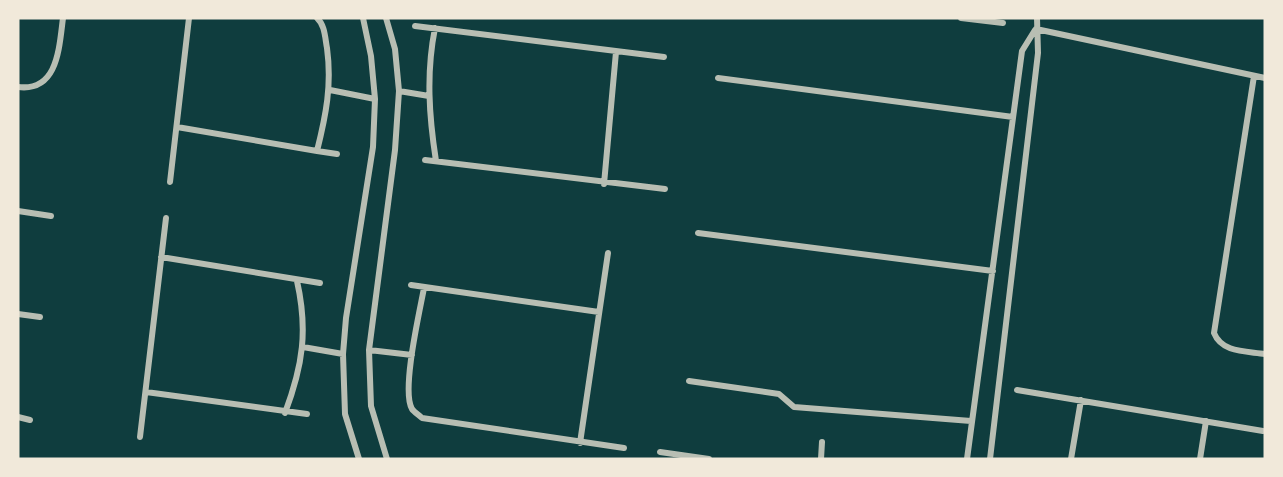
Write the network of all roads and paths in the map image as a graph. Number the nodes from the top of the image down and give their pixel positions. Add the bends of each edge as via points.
1 (63, 18) edge
2 (189, 18) edge
3 (317, 18) edge
4 (363, 18) edge
5 (386, 18) edge
6 (961, 18) edge
7 (1037, 18) edge
8 (1003, 23) dead end
9 (415, 26) dead end
10 (435, 28) junction
11 (1036, 29) junction
12 (616, 52) junction
13 (664, 57) dead end
14 (1254, 76) junction
15 (718, 78) dead end
16 (1265, 78) edge
17 (18, 87) edge
18 (330, 90) junction
19 (399, 91) junction
20 (429, 96) junction
21 (375, 99) junction
22 (1013, 117) junction
23 (177, 127) junction
24 (317, 151) junction
25 (337, 154) dead end
26 (425, 160) dead end
27 (436, 161) junction
28 (170, 182) dead end
29 (604, 184) junction
30 (665, 189) dead end
31 (18, 211) edge
32 (51, 216) dead end
33 (165, 218) dead end
34 (698, 233) dead end
35 (608, 253) dead end
36 (161, 257) junction
37 (993, 271) junction
38 (297, 281) junction
39 (320, 284) dead end
40 (411, 285) dead end
41 (424, 288) junction
42 (599, 312) junction
43 (18, 314) edge
44 (40, 317) dead end
45 (303, 347) junction
46 (369, 350) junction
47 (343, 354) junction
48 (1265, 354) edge
49 (412, 355) junction
50 (689, 381) dead end
51 (1017, 390) dead end
52 (146, 392) junction
53 (1082, 400) junction
54 (285, 413) junction
55 (307, 414) dead end
56 (18, 417) edge
57 (30, 420) dead end
58 (971, 421) junction
59 (1206, 421) junction
60 (1263, 431) dead end
61 (140, 437) dead end
62 (822, 442) dead end
63 (580, 443) junction
64 (624, 448) dead end
65 (660, 452) dead end
66 (359, 459) edge
67 (385, 459) edge
68 (709, 459) edge
69 (821, 459) edge
70 (967, 459) edge
71 (990, 459) edge
72 (1071, 459) edge
73 (1200, 459) edge

1 - 17 street via 58,58 47,80 30,88
2 - 23 street
3 - 18 street via 325,33
4 - 21 street
5 - 19 street via 395,49
6 - 8 street
7 - 11 street
9 - 10 street
10 - 12 street
10 - 20 street via 429,57
11 - 14 street
11 - 22 street via 1022,51
11 - 71 street via 1038,53
12 - 13 street
12 - 29 street
14 - 16 street
14 - 48 street via 1214,333 1217,342 1227,348
15 - 22 street
18 - 21 street
18 - 24 street
19 - 20 street
19 - 46 street
20 - 27 street
21 - 47 street via 373,147
22 - 37 street
23 - 24 street
23 - 28 street
24 - 25 street
26 - 27 street
27 - 29 street
29 - 30 street
31 - 32 street
33 - 36 street
34 - 37 street
35 - 42 street
36 - 38 street
36 - 52 street
37 - 58 street
38 - 39 street
38 - 45 street via 304,314
40 - 41 street
41 - 42 street
41 - 49 street
42 - 63 street
43 - 44 street
45 - 47 street
45 - 54 street
46 - 49 street
46 - 67 street via 371,406
47 - 66 street via 345,414
49 - 63 street via 408,398 412,409 422,418
50 - 58 street via 779,394 794,407
51 - 53 street
52 - 54 street
52 - 61 street
53 - 59 street
53 - 72 street
54 - 55 street
56 - 57 street
58 - 70 street
59 - 60 street
59 - 73 street
62 - 69 street
63 - 64 street
65 - 68 street

